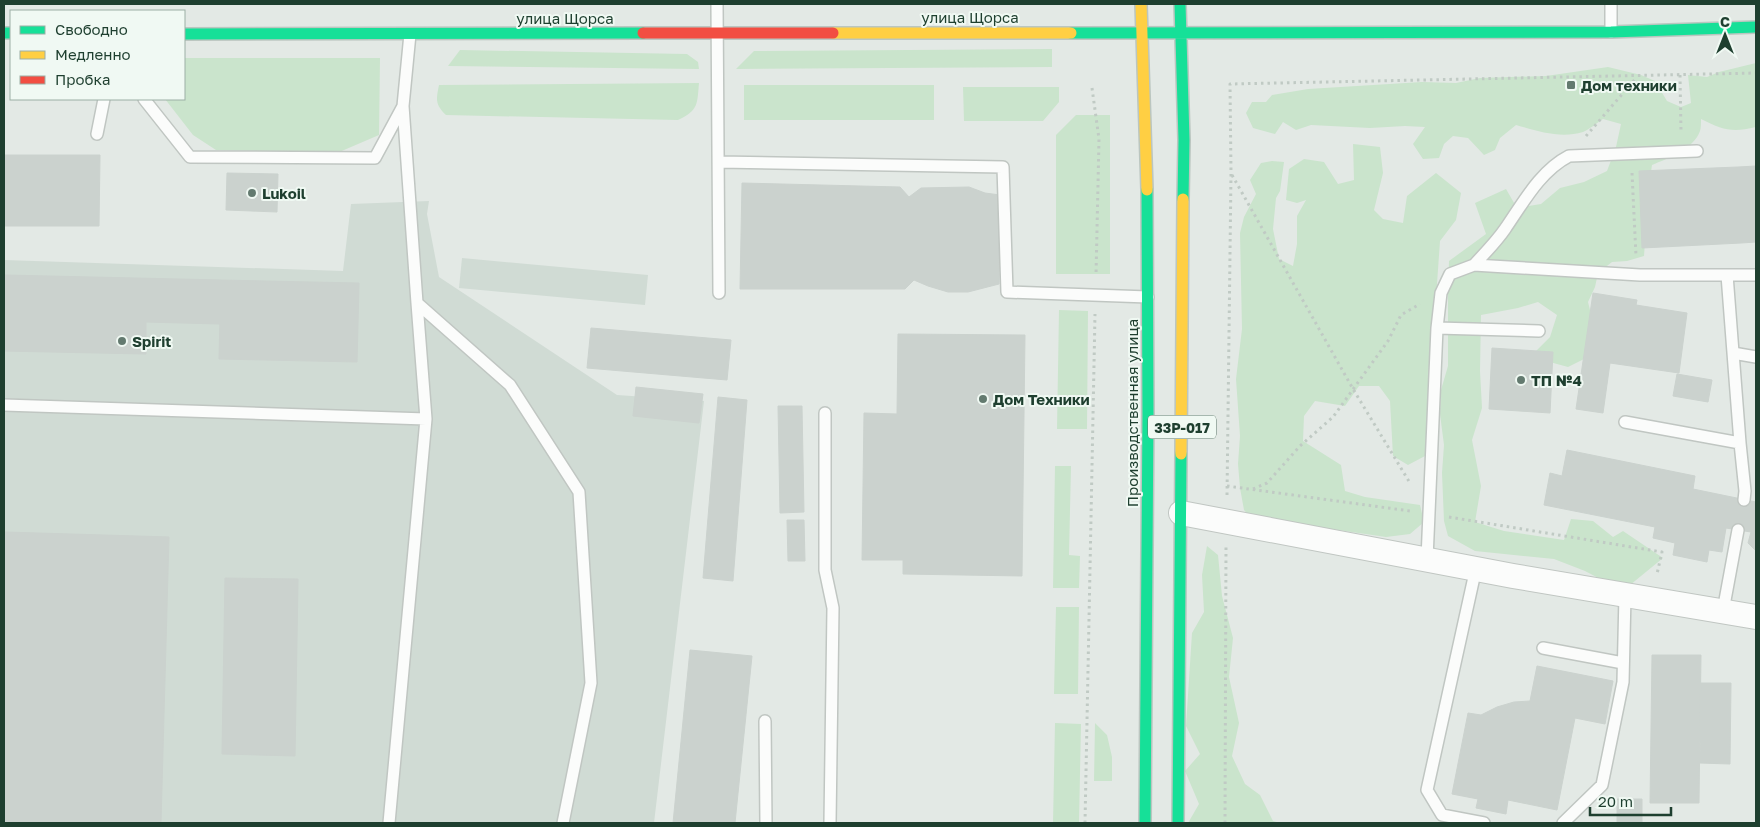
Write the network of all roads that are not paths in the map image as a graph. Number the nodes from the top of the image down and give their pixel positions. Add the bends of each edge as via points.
1 (717, 4) edge
2 (1141, 4) edge
3 (1180, 4) edge
4 (1611, 4) edge
5 (1756, 27) edge
6 (1180, 32) junction
7 (1611, 32) junction
8 (410, 33) junction
9 (716, 33) junction
10 (1142, 33) junction
11 (185, 34) edge
12 (104, 100) edge
13 (145, 100) edge
14 (403, 106) junction
15 (97, 134) dead end
16 (1697, 151) dead end
17 (718, 162) junction
18 (1474, 265) junction
19 (1727, 275) junction
20 (1756, 275) edge
21 (719, 293) dead end
22 (1148, 297) junction
23 (417, 303) junction
24 (1437, 328) junction
25 (1539, 331) dead end
26 (1733, 353) junction
27 (1756, 356) edge
28 (4, 405) edge
29 (825, 413) dead end
30 (426, 419) junction
31 (1625, 422) dead end
32 (1740, 443) junction
33 (1744, 500) dead end
34 (1181, 513) junction
35 (1738, 530) dead end
36 (1427, 559) junction
37 (1476, 568) junction
38 (1625, 595) junction
39 (1723, 611) junction
40 (1756, 617) edge
41 (1543, 648) dead end
42 (1623, 663) junction
43 (765, 721) dead end
44 (389, 823) edge
45 (563, 823) edge
46 (766, 823) edge
47 (830, 823) edge
48 (1145, 823) edge
49 (1178, 823) edge
50 (1484, 823) edge
51 (1563, 823) edge

1 - 9 lane
2 - 10 main road, Производственная улица / 33Р-017
3 - 6 main road, 33Р-017
4 - 7 lane
5 - 7 main road, улица Щорса
6 - 7 main road, улица Щорса
6 - 10 main road, улица Щорса
6 - 34 main road, 33Р-017 via 1184,140
8 - 9 main road, улица Щорса
8 - 11 main road, улица Щорса
8 - 14 lane
9 - 10 main road, улица Щорса
9 - 17 lane
10 - 22 main road, Производственная улица / 33Р-017
12 - 15 lane
13 - 14 lane via 190,157 375,158
14 - 23 lane
16 - 18 lane via 1569,156 1557,162 1542,176 1503,232
17 - 21 lane
17 - 22 lane via 1003,167 1007,292
18 - 19 lane via 1637,274
18 - 24 lane via 1450,274 1441,293
19 - 20 lane
19 - 26 lane
22 - 48 main road, Производственная улица / 33Р-017
23 - 30 lane
23 - 45 lane via 510,385 579,492 591,683
24 - 25 lane
24 - 36 lane
26 - 27 lane
26 - 32 lane
28 - 30 lane
29 - 47 lane via 825,570 833,608
30 - 44 lane
31 - 32 lane
32 - 33 lane
34 - 36 street
34 - 49 main road, 33Р-017
35 - 39 lane
36 - 37 street
37 - 38 street
37 - 50 lane via 1427,790 1442,815
38 - 39 street
38 - 42 lane
39 - 40 street
41 - 42 lane
42 - 51 lane via 1623,682 1602,785
43 - 46 lane

